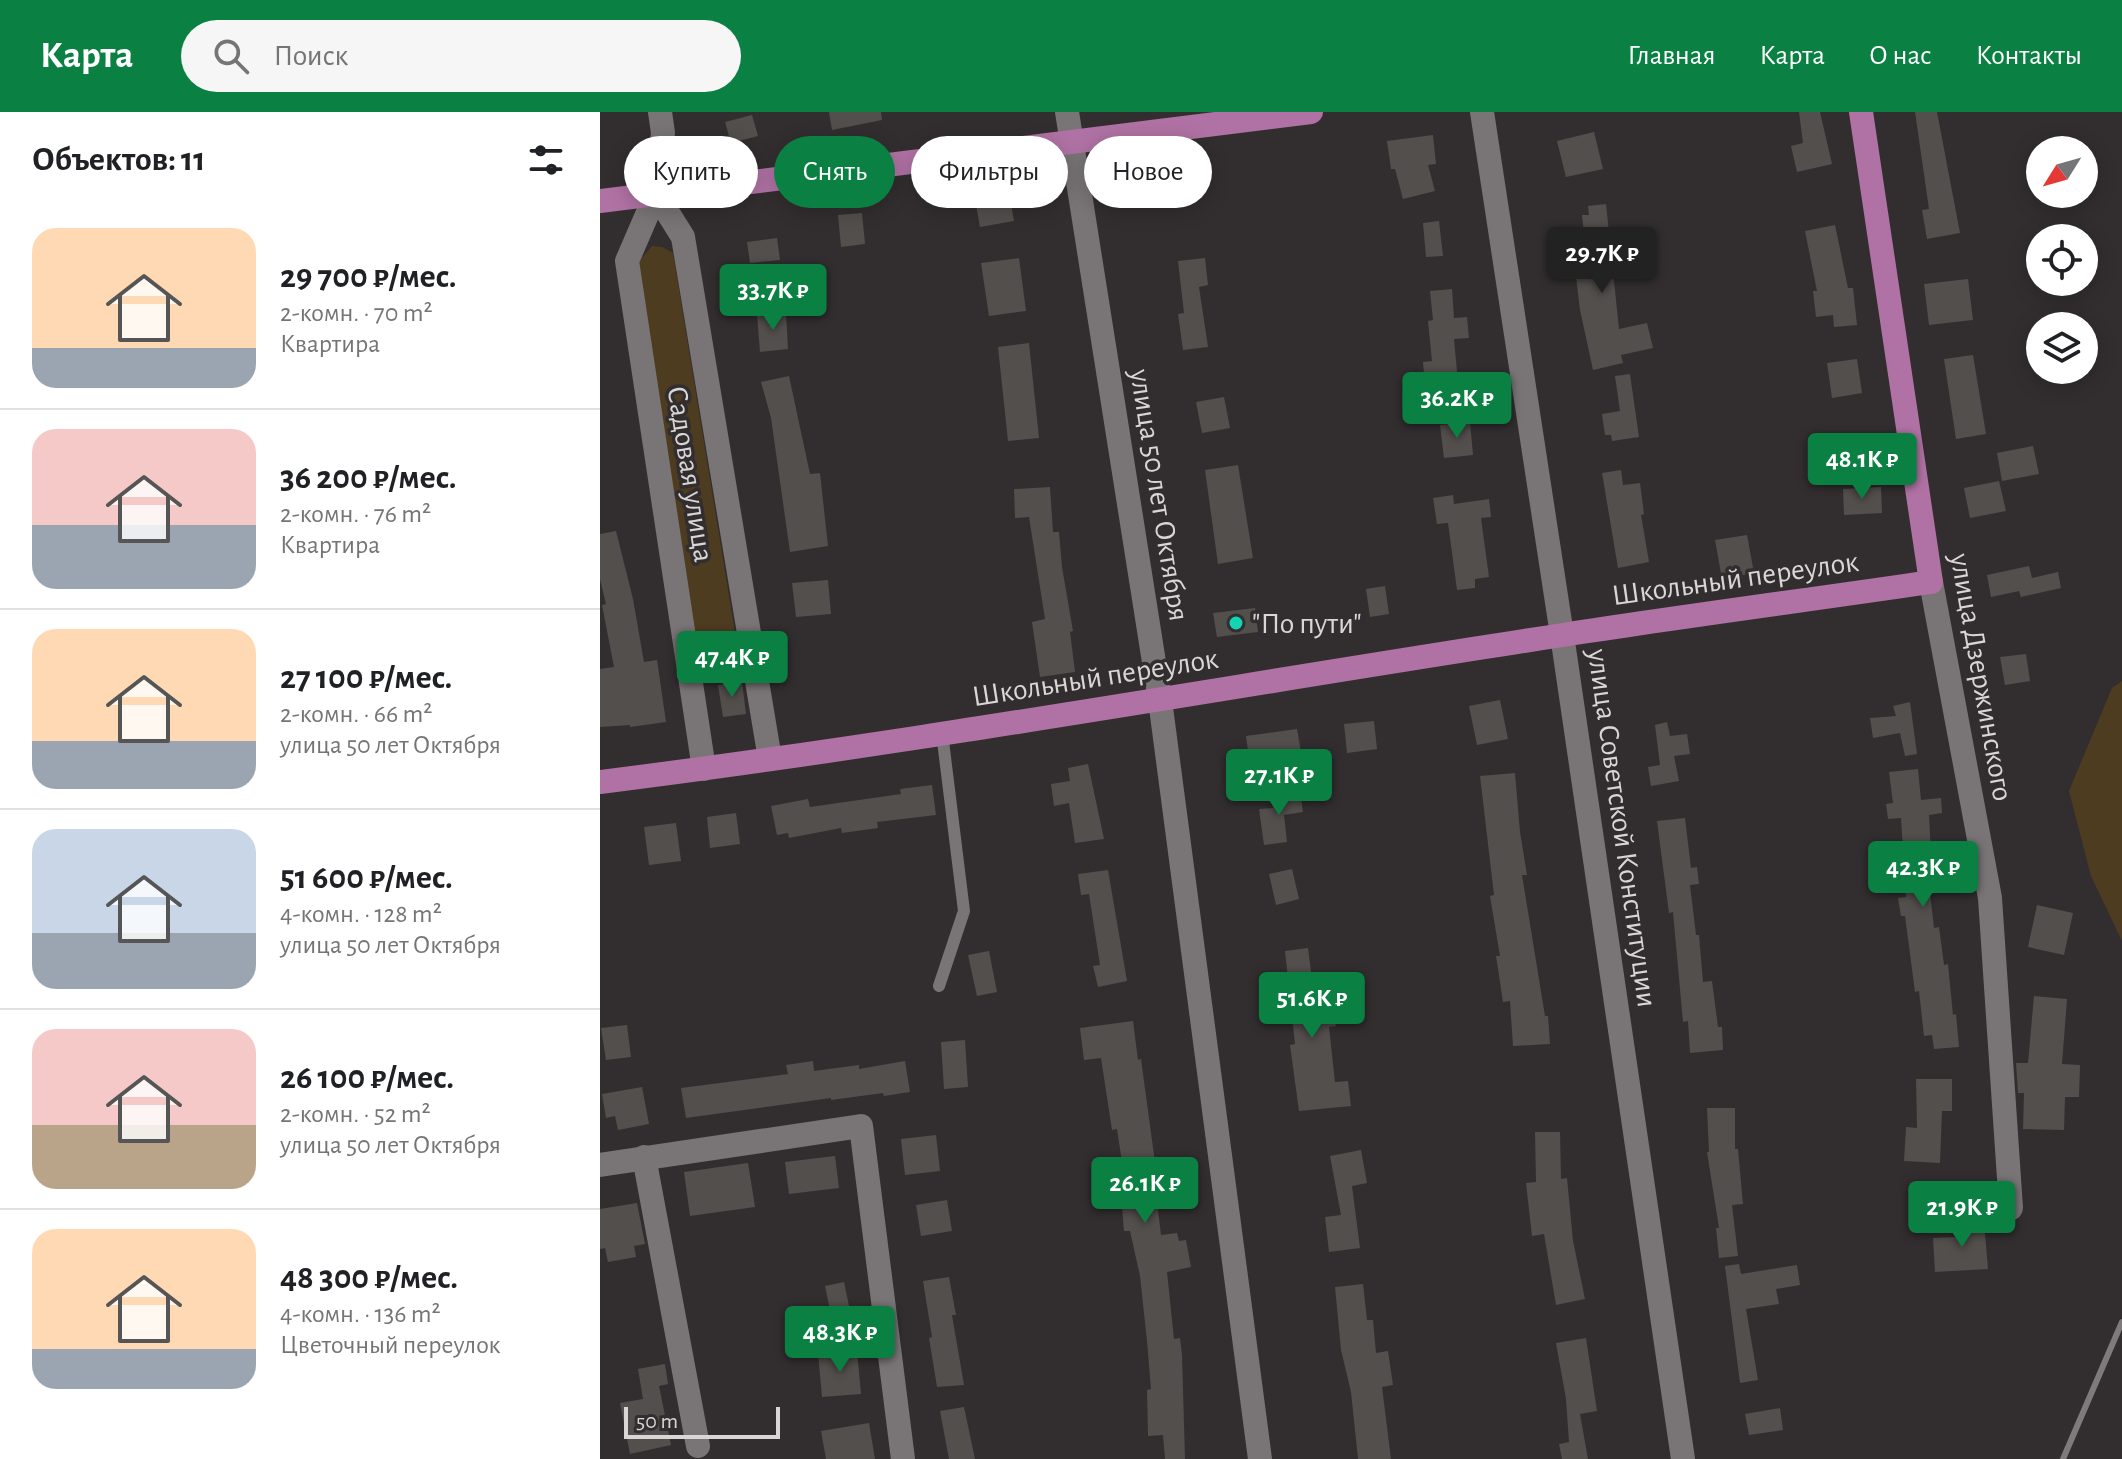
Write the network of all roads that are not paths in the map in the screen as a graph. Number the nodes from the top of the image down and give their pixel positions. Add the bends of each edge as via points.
1 (660, 112) edge
2 (1067, 112) edge
3 (1311, 112) edge
4 (1482, 112) edge
5 (1861, 112) edge
6 (663, 136) edge
7 (1072, 143) junction
8 (758, 181) edge
9 (624, 198) edge
10 (600, 201) edge
11 (650, 208) edge
12 (665, 208) edge
13 (1931, 582) junction
14 (1562, 635) junction
15 (1160, 700) junction
16 (942, 733) junction
17 (770, 759) junction
18 (704, 769) junction
19 (600, 782) edge
20 (939, 986) dead end
21 (644, 1157) junction
22 (600, 1165) edge
23 (2011, 1208) dead end
24 (698, 1446) dead end
25 (903, 1459) edge
26 (1260, 1459) edge
27 (1683, 1459) edge

1 - 6 street, Садовая улица
2 - 7 street, улица 50 лет Октября
3 - 7 main road
4 - 14 street, улица Советской Конституции
5 - 13 main road, улица Дзержинского
7 - 8 main road
7 - 15 street, улица 50 лет Октября
9 - 10 main road
11 - 18 street, Садовая улица via 627,261
12 - 17 street, Садовая улица via 683,237
13 - 14 main road, Школьный переулок
13 - 23 street, улица Дзержинского via 1990,898
14 - 15 main road, Школьный переулок
14 - 27 street, улица Советской Конституции
15 - 16 main road, Школьный переулок
15 - 26 street, улица 50 лет Октября
16 - 17 main road, Школьный переулок
16 - 20 lane via 964,911
17 - 18 main road, Школьный переулок
18 - 19 main road, Школьный переулок
21 - 22 street
21 - 24 street
21 - 25 street via 861,1126

